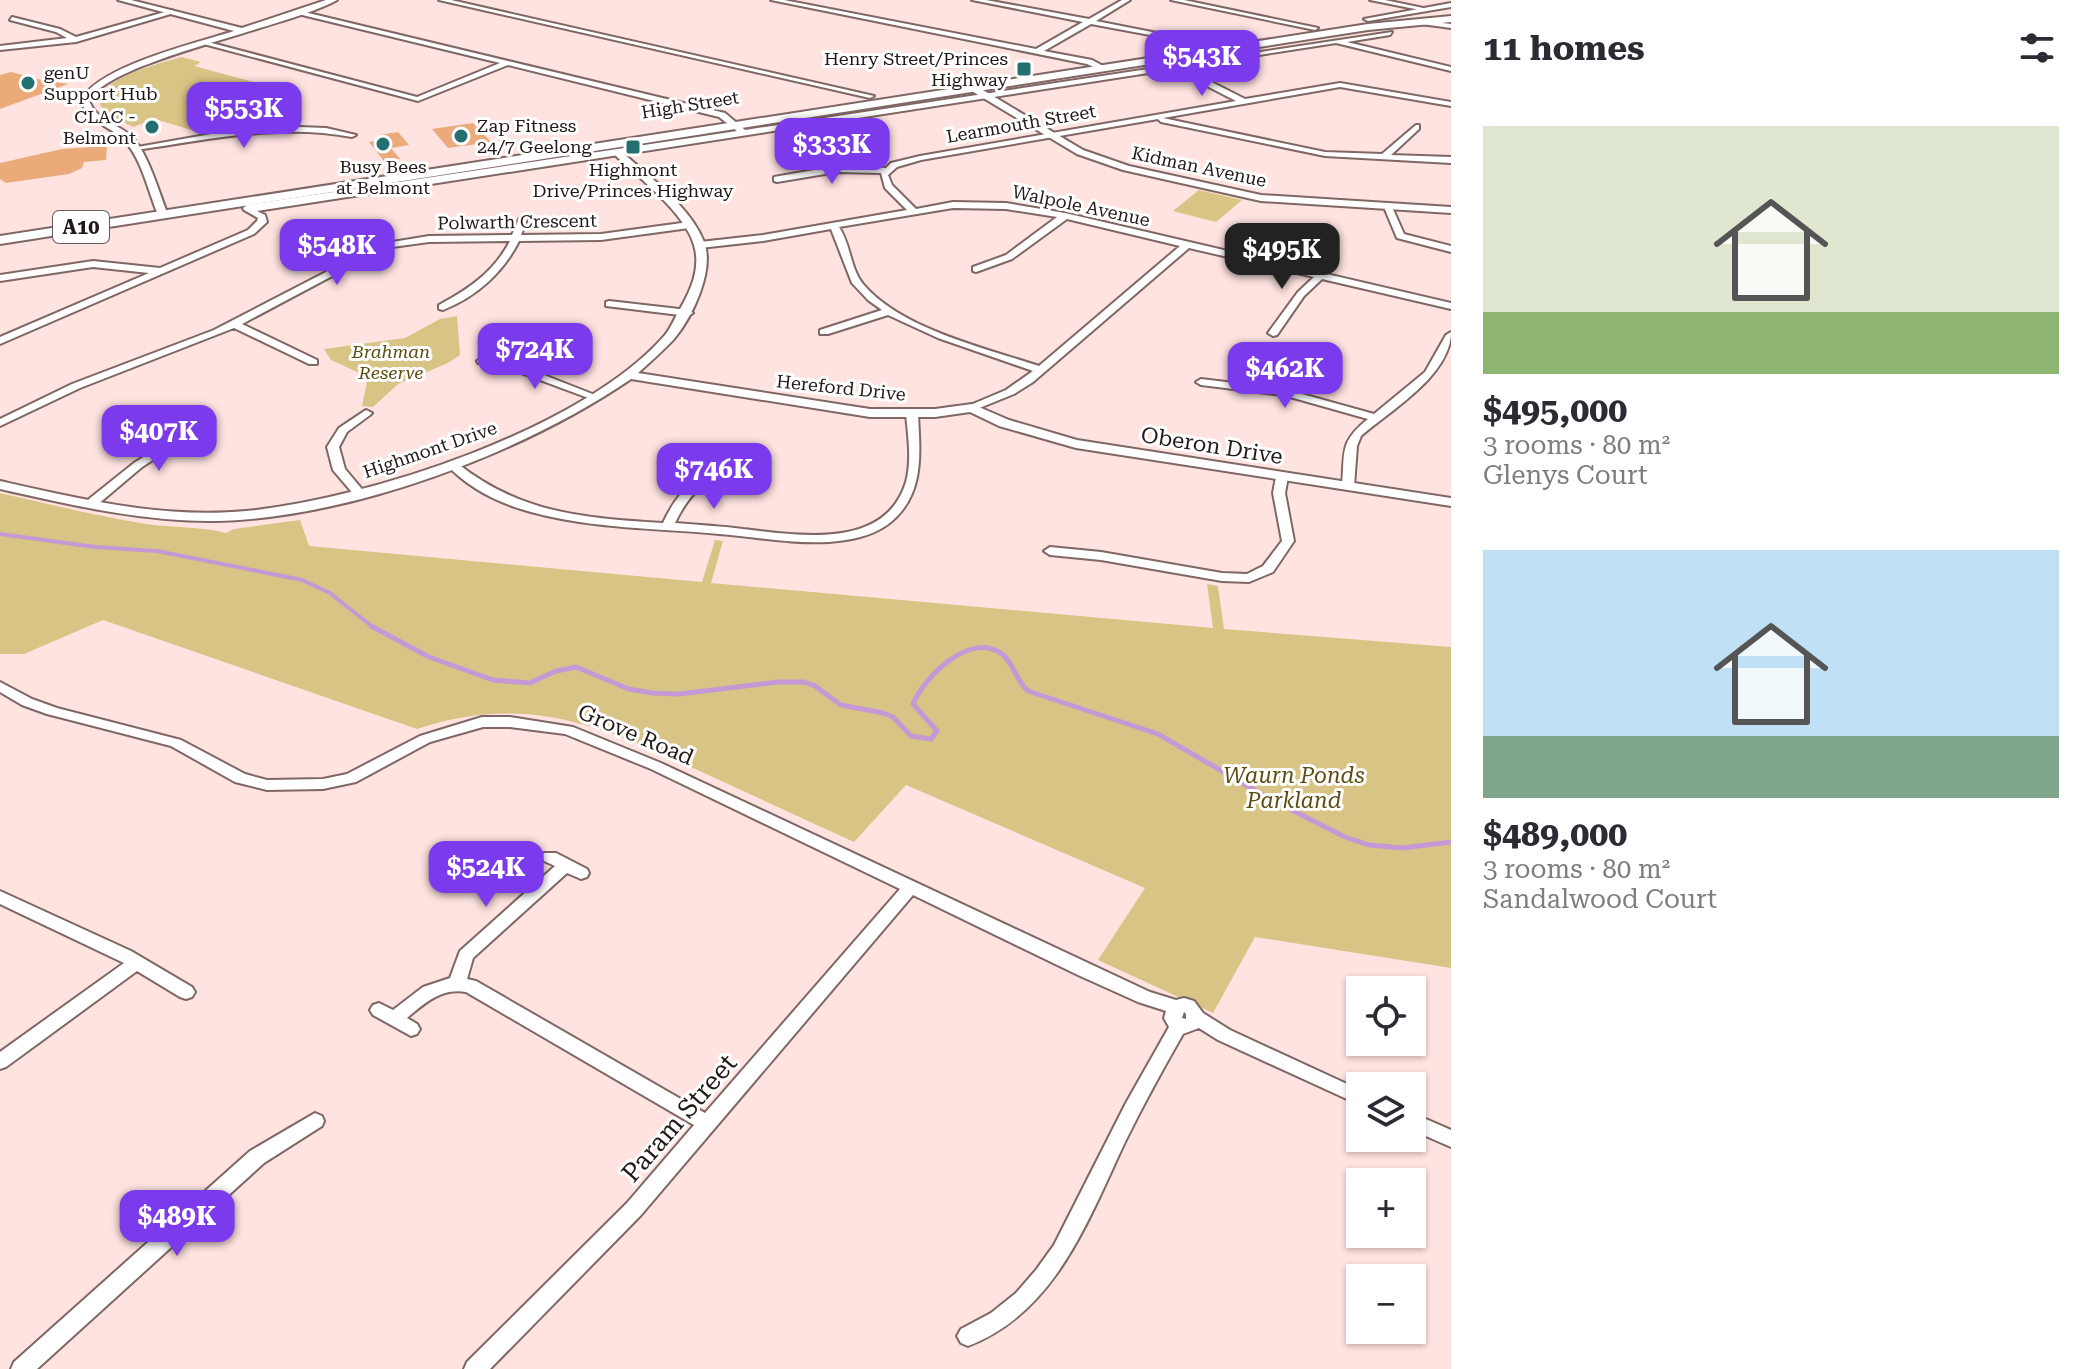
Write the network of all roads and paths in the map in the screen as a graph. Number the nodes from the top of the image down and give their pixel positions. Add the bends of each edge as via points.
1 (122, 0) edge
2 (333, 0) edge
3 (442, 0) edge
4 (774, 0) edge
5 (824, 0) edge
6 (975, 0) edge
7 (1127, 0) edge
8 (1174, 0) edge
9 (1373, 0) edge
10 (1451, 5) edge
11 (809, 7) junction
12 (1425, 9) junction
13 (172, 12) junction
14 (296, 12) junction
15 (1451, 16) edge
16 (12, 19) dead end
17 (1368, 19) junction
18 (1414, 21) junction
19 (1090, 22) junction
20 (1451, 26) edge
21 (243, 30) junction
22 (1319, 31) junction
23 (1390, 33) dead end
24 (76, 40) junction
25 (1336, 40) junction
26 (204, 43) junction
27 (1209, 44) junction
28 (0, 48) edge
29 (1037, 52) junction
30 (1089, 62) junction
31 (506, 63) junction
32 (1173, 66) junction
33 (1102, 69) junction
34 (1451, 69) edge
35 (974, 89) junction
36 (870, 96) junction
37 (1245, 102) junction
38 (1451, 104) edge
39 (1152, 118) junction
40 (735, 126) junction
41 (1416, 127) dead end
42 (1049, 134) junction
43 (352, 135) dead end
44 (136, 148) junction
45 (618, 153) junction
46 (1383, 158) junction
47 (1451, 160) edge
48 (886, 171) junction
49 (777, 179) dead end
50 (232, 204) junction
51 (281, 206) junction
52 (1388, 207) junction
53 (250, 209) junction
54 (161, 210) junction
55 (1451, 210) edge
56 (913, 211) junction
57 (1065, 216) junction
58 (523, 219) dead end
59 (262, 222) junction
60 (689, 225) junction
61 (834, 226) junction
62 (0, 229) edge
63 (517, 238) junction
64 (0, 240) edge
65 (700, 245) junction
66 (1186, 245) junction
67 (1451, 249) edge
68 (976, 269) dead end
69 (161, 271) junction
70 (1321, 275) junction
71 (0, 278) edge
72 (609, 304) dead end
73 (1451, 306) edge
74 (443, 307) dead end
75 (889, 311) junction
76 (688, 313) junction
77 (234, 324) junction
78 (824, 332) dead end
79 (1273, 333) dead end
80 (1451, 335) edge
81 (0, 341) edge
82 (482, 361) dead end
83 (313, 362) dead end
84 (1042, 370) junction
85 (629, 375) junction
86 (1201, 382) dead end
87 (595, 397) junction
88 (972, 408) junction
89 (366, 413) dead end
90 (912, 414) junction
91 (1374, 417) junction
92 (207, 420) dead end
93 (0, 423) edge
94 (739, 462) dead end
95 (453, 465) junction
96 (1282, 477) junction
97 (0, 485) edge
98 (1348, 486) junction
99 (360, 494) junction
100 (93, 502) junction
101 (1451, 502) edge
102 (668, 526) junction
103 (1050, 551) dead end
104 (0, 686) edge
105 (566, 865) dead end
106 (910, 888) junction
107 (0, 897) edge
108 (137, 962) junction
109 (457, 983) junction
110 (186, 992) dead end
111 (1183, 1018) junction
112 (395, 1019) dead end
113 (0, 1062) edge
114 (1346, 1092) edge
115 (315, 1121) dead end
116 (708, 1124) junction
117 (1426, 1127) edge
118 (1451, 1139) edge
119 (968, 1336) dead end
120 (22, 1369) edge
121 (475, 1369) edge

1 - 13 street
2 - 14 street
3 - 36 street
4 - 11 street
5 - 11 street
6 - 19 street
7 - 19 street
8 - 22 street
9 - 12 street
10 - 12 street, High Street
11 - 29 street
12 - 17 street, High Street
13 - 21 street
13 - 24 street
14 - 21 street
14 - 31 street
15 - 17 highway, High Street / A10
15 - 18 highway, High Street / A10
16 - 24 street
17 - 22 highway, High Street / A10
18 - 20 street
18 - 22 highway, High Street / A10
19 - 27 street
19 - 29 street
21 - 26 street
22 - 25 street
22 - 27 highway, High Street / A10
22 - 33 highway, High Street / A10
23 - 25 street
24 - 28 street
25 - 32 street
25 - 34 street
26 - 31 street via 418,99
26 - 44 street via 123,71 90,91 85,100 92,115
27 - 30 highway, High Street / A10
29 - 30 street
30 - 33 street
30 - 35 highway, High Street / A10
31 - 40 street
32 - 35 street
32 - 37 street
33 - 35 highway, High Street / A10
35 - 36 highway, High Street / A10
35 - 40 highway, High Street / A10
35 - 42 street, Kidman Avenue
36 - 40 highway, High Street / A10
37 - 38 street, Learmouth Street via 1346,85
37 - 39 street, Learmouth Street
39 - 42 street, Learmouth Street
39 - 46 street via 1325,154
40 - 45 street
40 - 50 highway, High Street / A10
40 - 54 highway, High Street / A10
41 - 46 street
42 - 48 street, Learmouth Street via 903,162
42 - 52 street, Kidman Avenue via 1102,161 1246,195
43 - 44 street via 294,127
44 - 54 street
45 - 51 street
45 - 60 street
46 - 47 street
48 - 49 street via 837,169
48 - 56 street via 888,186
50 - 53 street
50 - 54 highway, High Street / A10
51 - 53 street
51 - 59 street
52 - 55 street, Kidman Avenue
52 - 67 street via 1400,236
53 - 59 street
54 - 62 highway, A10
54 - 64 highway, A10
56 - 57 street, Walpole Avenue via 983,205
56 - 61 street, Walpole Avenue
57 - 66 street, Walpole Avenue
57 - 68 street via 1009,257
58 - 63 street
59 - 69 street via 242,237
60 - 63 street, Polwarth Crescent via 601,237
60 - 65 street
61 - 65 street, Walpole Avenue
61 - 75 street via 856,282
63 - 74 street via 493,276
63 - 77 street, Polwarth Crescent via 429,239 383,246
65 - 76 street, Highmont Drive via 699,282
66 - 70 street, Walpole Avenue
66 - 84 street, Hereford Drive
69 - 71 street via 93,264
69 - 81 street
70 - 73 street, Walpole Avenue
70 - 79 street
72 - 76 street
75 - 78 street
75 - 84 street via 947,338
76 - 85 street, Highmont Drive
77 - 83 street
77 - 93 street, Polwarth Crescent via 76,386
80 - 91 street via 1429,374
82 - 87 street via 507,364
84 - 88 street, Hereford Drive via 1010,392
85 - 87 street, Highmont Drive
85 - 90 street, Hereford Drive via 788,402
86 - 91 street via 1284,392
87 - 95 street, Highmont Drive via 525,435
88 - 90 street, Hereford Drive
88 - 96 street, Oberon Drive via 1076,444
89 - 99 street via 343,430 333,447 339,470
90 - 102 street via 911,489 890,516 870,530 820,538
91 - 98 street via 1351,446
92 - 100 street
94 - 102 street via 713,469 695,483 678,501
95 - 99 street, Highmont Drive
95 - 102 street via 491,492 528,506
96 - 98 street, Oberon Drive
96 - 103 street via 1279,493 1288,541 1259,575 1222,577
97 - 100 street, Highmont Drive
98 - 101 street, Oberon Drive
99 - 100 street, Highmont Drive via 283,511 215,517 143,513
104 - 106 street, Grove Road via 52,711 176,743 229,774 267,785 351,778 425,739 482,722 568,730 656,766
105 - 109 street via 468,953
106 - 111 street, Grove Road
106 - 116 street, Param Street
107 - 108 street
108 - 110 street
108 - 113 street
109 - 112 street via 431,990
109 - 116 street via 478,990
111 - 114 street, Grove Road
111 - 119 street via 1063,1250 1011,1313
115 - 120 street via 257,1157
116 - 121 street, Param Street via 601,1246
117 - 118 street

